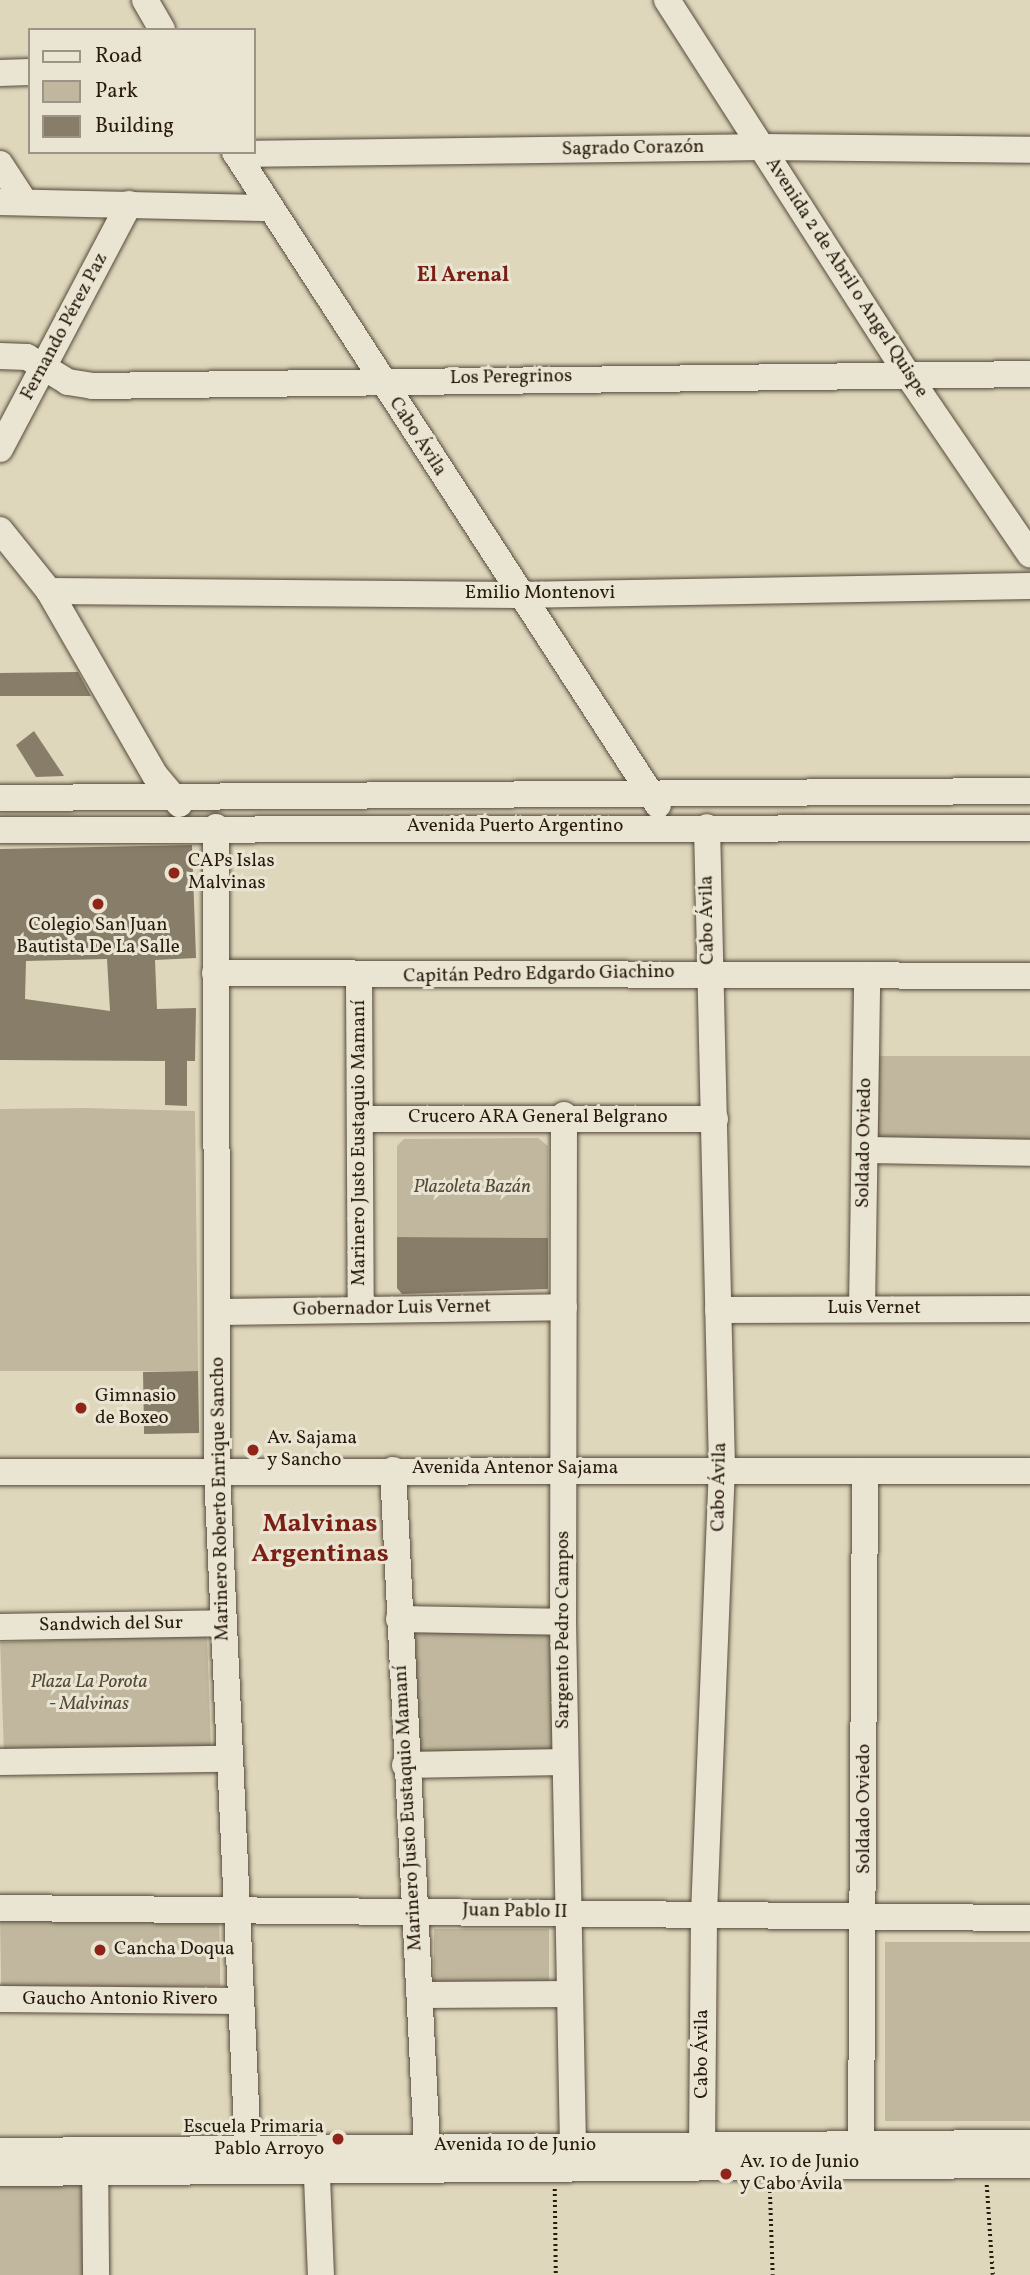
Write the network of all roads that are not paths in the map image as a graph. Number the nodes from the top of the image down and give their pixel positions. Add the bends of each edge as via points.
1 (145, 0) edge
2 (667, 0) edge
3 (161, 28) edge
4 (28, 72) edge
5 (0, 73) edge
6 (762, 147) junction
7 (1030, 150) edge
8 (256, 153) edge
9 (236, 154) edge
10 (0, 164) edge
11 (12, 202) edge
12 (129, 204) junction
13 (270, 208) junction
14 (0, 356) edge
15 (43, 368) junction
16 (905, 371) junction
17 (1030, 374) edge
18 (381, 380) junction
19 (0, 449) edge
20 (0, 530) edge
21 (1030, 554) edge
22 (1030, 586) edge
23 (49, 591) junction
24 (518, 595) junction
25 (1030, 792) edge
26 (653, 794) junction
27 (173, 797) junction
28 (0, 798) edge
29 (216, 827) junction
30 (667, 827) junction
31 (707, 827) junction
32 (1030, 828) edge
33 (181, 829) junction
34 (0, 830) edge
35 (215, 973) junction
36 (709, 973) junction
37 (867, 976) junction
38 (1030, 976) edge
39 (359, 977) junction
40 (564, 1115) junction
41 (360, 1119) junction
42 (715, 1119) junction
43 (866, 1150) junction
44 (1030, 1153) edge
45 (564, 1307) junction
46 (862, 1309) junction
47 (1030, 1309) edge
48 (361, 1310) junction
49 (718, 1310) junction
50 (220, 1312) junction
51 (722, 1468) junction
52 (393, 1469) junction
53 (563, 1469) junction
54 (865, 1471) junction
55 (1030, 1471) edge
56 (0, 1472) edge
57 (217, 1472) junction
58 (399, 1619) junction
59 (563, 1622) junction
60 (221, 1623) junction
61 (0, 1627) edge
62 (226, 1759) junction
63 (0, 1762) edge
64 (565, 1762) junction
65 (404, 1765) junction
66 (237, 1907) junction
67 (0, 1908) edge
68 (415, 1910) junction
69 (568, 1912) junction
70 (704, 1914) junction
71 (865, 1917) junction
72 (1030, 1918) edge
73 (570, 1994) junction
74 (419, 1995) junction
75 (0, 1999) edge
76 (240, 2001) junction
77 (1030, 2143) edge
78 (427, 2146) junction
79 (573, 2146) junction
80 (861, 2146) junction
81 (702, 2147) junction
82 (0, 2151) edge
83 (95, 2161) junction
84 (249, 2161) junction
85 (317, 2161) junction
86 (1030, 2165) edge
87 (0, 2173) edge
88 (96, 2275) edge
89 (321, 2275) edge

1 - 3 street
2 - 6 street, Avenida 2 de Abril o Angel Quispe
4 - 5 street
6 - 7 street, Sagrado Corazón
6 - 8 street, Sagrado Corazón
6 - 16 street, Avenida 2 de Abril o Angel Quispe
9 - 13 street, Cabo Ávila
10 - 11 street
11 - 12 street
12 - 13 street
12 - 15 street, Fernando Pérez Paz
13 - 18 street, Cabo Ávila
14 - 15 street, Los Peregrinos via 27,357
15 - 18 street, Los Peregrinos via 68,382 92,386
15 - 19 street, Fernando Pérez Paz
16 - 17 street, Los Peregrinos
16 - 18 street, Los Peregrinos
16 - 21 street, Avenida 2 de Abril o Angel Quispe
18 - 24 street, Cabo Ávila
20 - 23 street
22 - 24 street, Emilio Montenovi
23 - 24 street, Emilio Montenovi
23 - 27 street via 155,775
24 - 26 street, Cabo Ávila
25 - 26 street, Avenida Puerto Argentino
26 - 27 street, Avenida Puerto Argentino
26 - 30 street, Cabo Ávila
27 - 28 street, Avenida Puerto Argentino
27 - 33 street via 183,808
29 - 30 street, Avenida Puerto Argentino
29 - 33 street, Avenida Puerto Argentino
29 - 35 street, Marinero Roberto Enrique Sancho
30 - 31 street, Avenida Puerto Argentino
31 - 32 street, Avenida Puerto Argentino
31 - 36 street, Cabo Ávila
33 - 34 street, Avenida Puerto Argentino
35 - 39 street, Capitán Pedro Edgardo Giachino
35 - 50 street, Marinero Roberto Enrique Sancho
36 - 37 street, Capitán Pedro Edgardo Giachino
36 - 39 street, Capitán Pedro Edgardo Giachino
36 - 42 street, Cabo Ávila
37 - 38 street, Capitán Pedro Edgardo Giachino
37 - 43 street, Soldado Oviedo
39 - 41 street, Marinero Justo Eustaquio Mamaní
40 - 41 street, Crucero ARA General Belgrano
40 - 42 street, Crucero ARA General Belgrano
40 - 45 street, Sargento Pedro Campos
41 - 48 street, Marinero Justo Eustaquio Mamaní
42 - 49 street, Cabo Ávila
43 - 44 street
43 - 46 street, Soldado Oviedo
45 - 48 street, Gobernador Luis Vernet
45 - 53 street, Sargento Pedro Campos
46 - 47 street, Luis Vernet
46 - 49 street, Luis Vernet
48 - 50 street, Gobernador Luis Vernet
49 - 51 street, Cabo Ávila
50 - 57 street, Marinero Roberto Enrique Sancho
51 - 53 street, Avenida Antenor Sajama
51 - 54 street, Avenida Antenor Sajama
51 - 70 street, Cabo Ávila
52 - 53 street, Avenida Antenor Sajama
52 - 57 street, Avenida Antenor Sajama
52 - 58 street, Marinero Justo Eustaquio Mamaní
53 - 59 street, Sargento Pedro Campos
54 - 55 street, Avenida Antenor Sajama
54 - 71 street, Soldado Oviedo
56 - 57 street, Avenida Antenor Sajama
57 - 60 street, Marinero Roberto Enrique Sancho
58 - 59 street
58 - 65 street, Marinero Justo Eustaquio Mamaní
59 - 64 street, Sargento Pedro Campos
60 - 61 street, Sandwich del Sur
60 - 62 street, Marinero Roberto Enrique Sancho
62 - 63 street
62 - 66 street, Marinero Roberto Enrique Sancho
64 - 65 street
64 - 69 street, Sargento Pedro Campos
65 - 68 street, Marinero Justo Eustaquio Mamaní
66 - 67 street, Juan Pablo II
66 - 68 street, Juan Pablo II
66 - 76 street, Marinero Roberto Enrique Sancho
68 - 69 street, Juan Pablo II
68 - 74 street, Marinero Justo Eustaquio Mamaní
69 - 70 street, Juan Pablo II
69 - 73 street, Sargento Pedro Campos
70 - 71 street, Juan Pablo II
70 - 81 street, Cabo Ávila
71 - 72 street, Juan Pablo II
71 - 80 street, Soldado Oviedo
73 - 74 street
73 - 79 street, Sargento Pedro Campos
74 - 78 street, Marinero Justo Eustaquio Mamaní
75 - 76 street, Gaucho Antonio Rivero
76 - 84 street, Marinero Roberto Enrique Sancho
77 - 80 street, Avenida 10 de Junio
78 - 79 street, Avenida 10 de Junio
78 - 85 street, Avenida 10 de Junio
79 - 81 street, Avenida 10 de Junio
80 - 81 street, Avenida 10 de Junio
82 - 83 street, Avenida 10 de Junio
83 - 84 street, Avenida 10 de Junio
83 - 87 street, Avenida 10 de Junio
83 - 88 street
84 - 85 street, Avenida 10 de Junio
85 - 86 street, Avenida 10 de Junio via 555,2166
85 - 89 street

